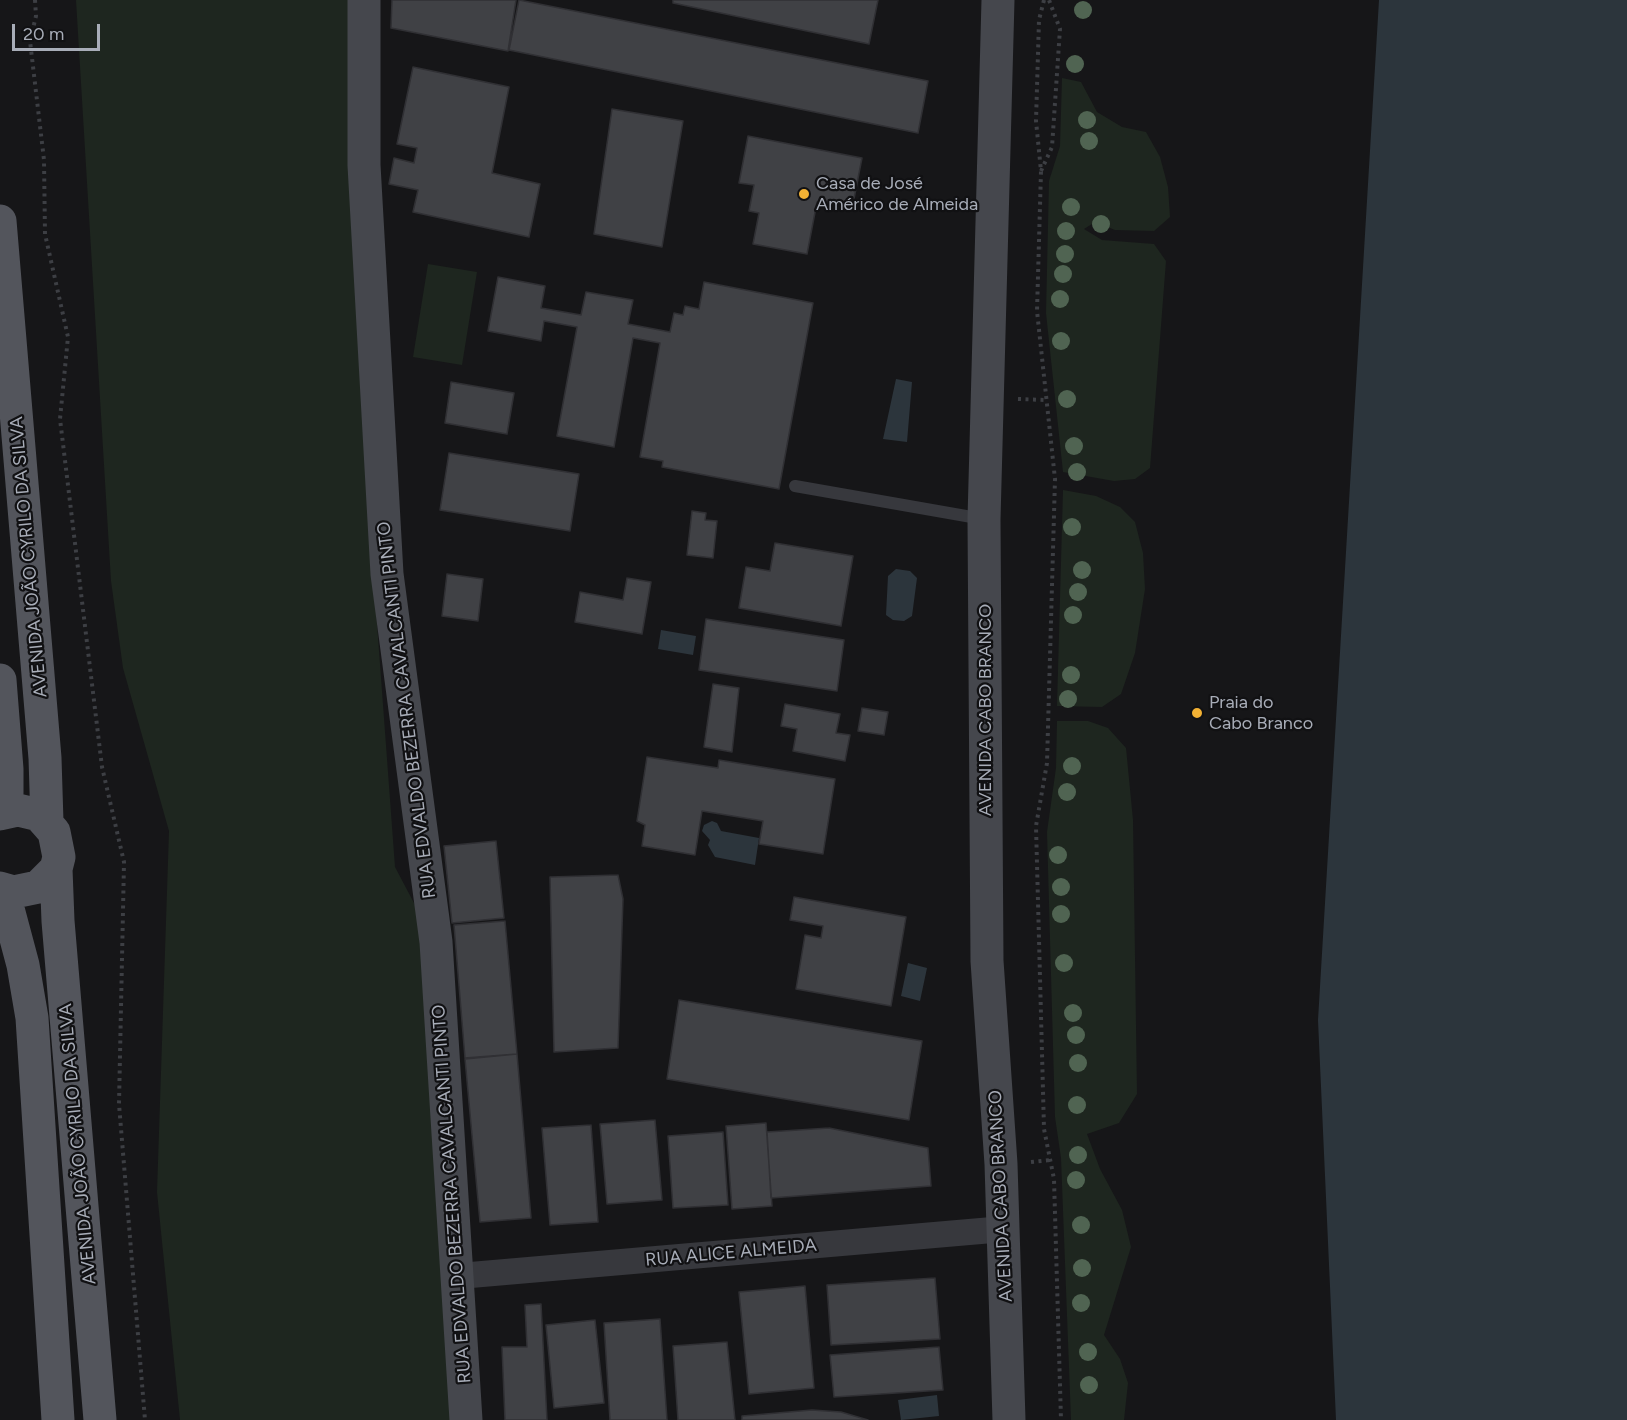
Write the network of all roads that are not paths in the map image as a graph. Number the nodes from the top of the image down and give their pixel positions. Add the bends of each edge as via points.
1 (364, 0) edge
2 (998, 0) edge
3 (0, 221) edge
4 (795, 486) dead end
5 (984, 519) junction
6 (0, 680) edge
7 (4, 813) edge
8 (47, 822) junction
9 (56, 869) junction
10 (2, 889) edge
11 (1004, 1229) junction
12 (459, 1276) junction
13 (58, 1420) edge
14 (99, 1420) edge
15 (466, 1420) edge
16 (1010, 1420) edge

1 - 12 main road, RUA EDVALDO BEZERRA CAVALCANTI PINTO via 364,165 387,574 436,942
2 - 5 main road, AVENIDA CABO BRANCO
3 - 8 main road, AVENIDA JOÃO CYRILO DA SILVA
4 - 5 lane
5 - 11 main road, AVENIDA CABO BRANCO via 987,961
6 - 7 main road via 7,769
7 - 8 main road via 29,811
8 - 9 main road, AVENIDA JOÃO CYRILO DA SILVA via 59,844
9 - 10 main road via 38,887 27,891
9 - 14 main road, AVENIDA JOÃO CYRILO DA SILVA
10 - 13 main road, AVENIDA JOÃO CYRILO DA SILVA via 21,955 32,1018
11 - 12 street, RUA ALICE ALMEIDA
11 - 16 main road, AVENIDA CABO BRANCO
12 - 15 main road, RUA EDVALDO BEZERRA CAVALCANTI PINTO

